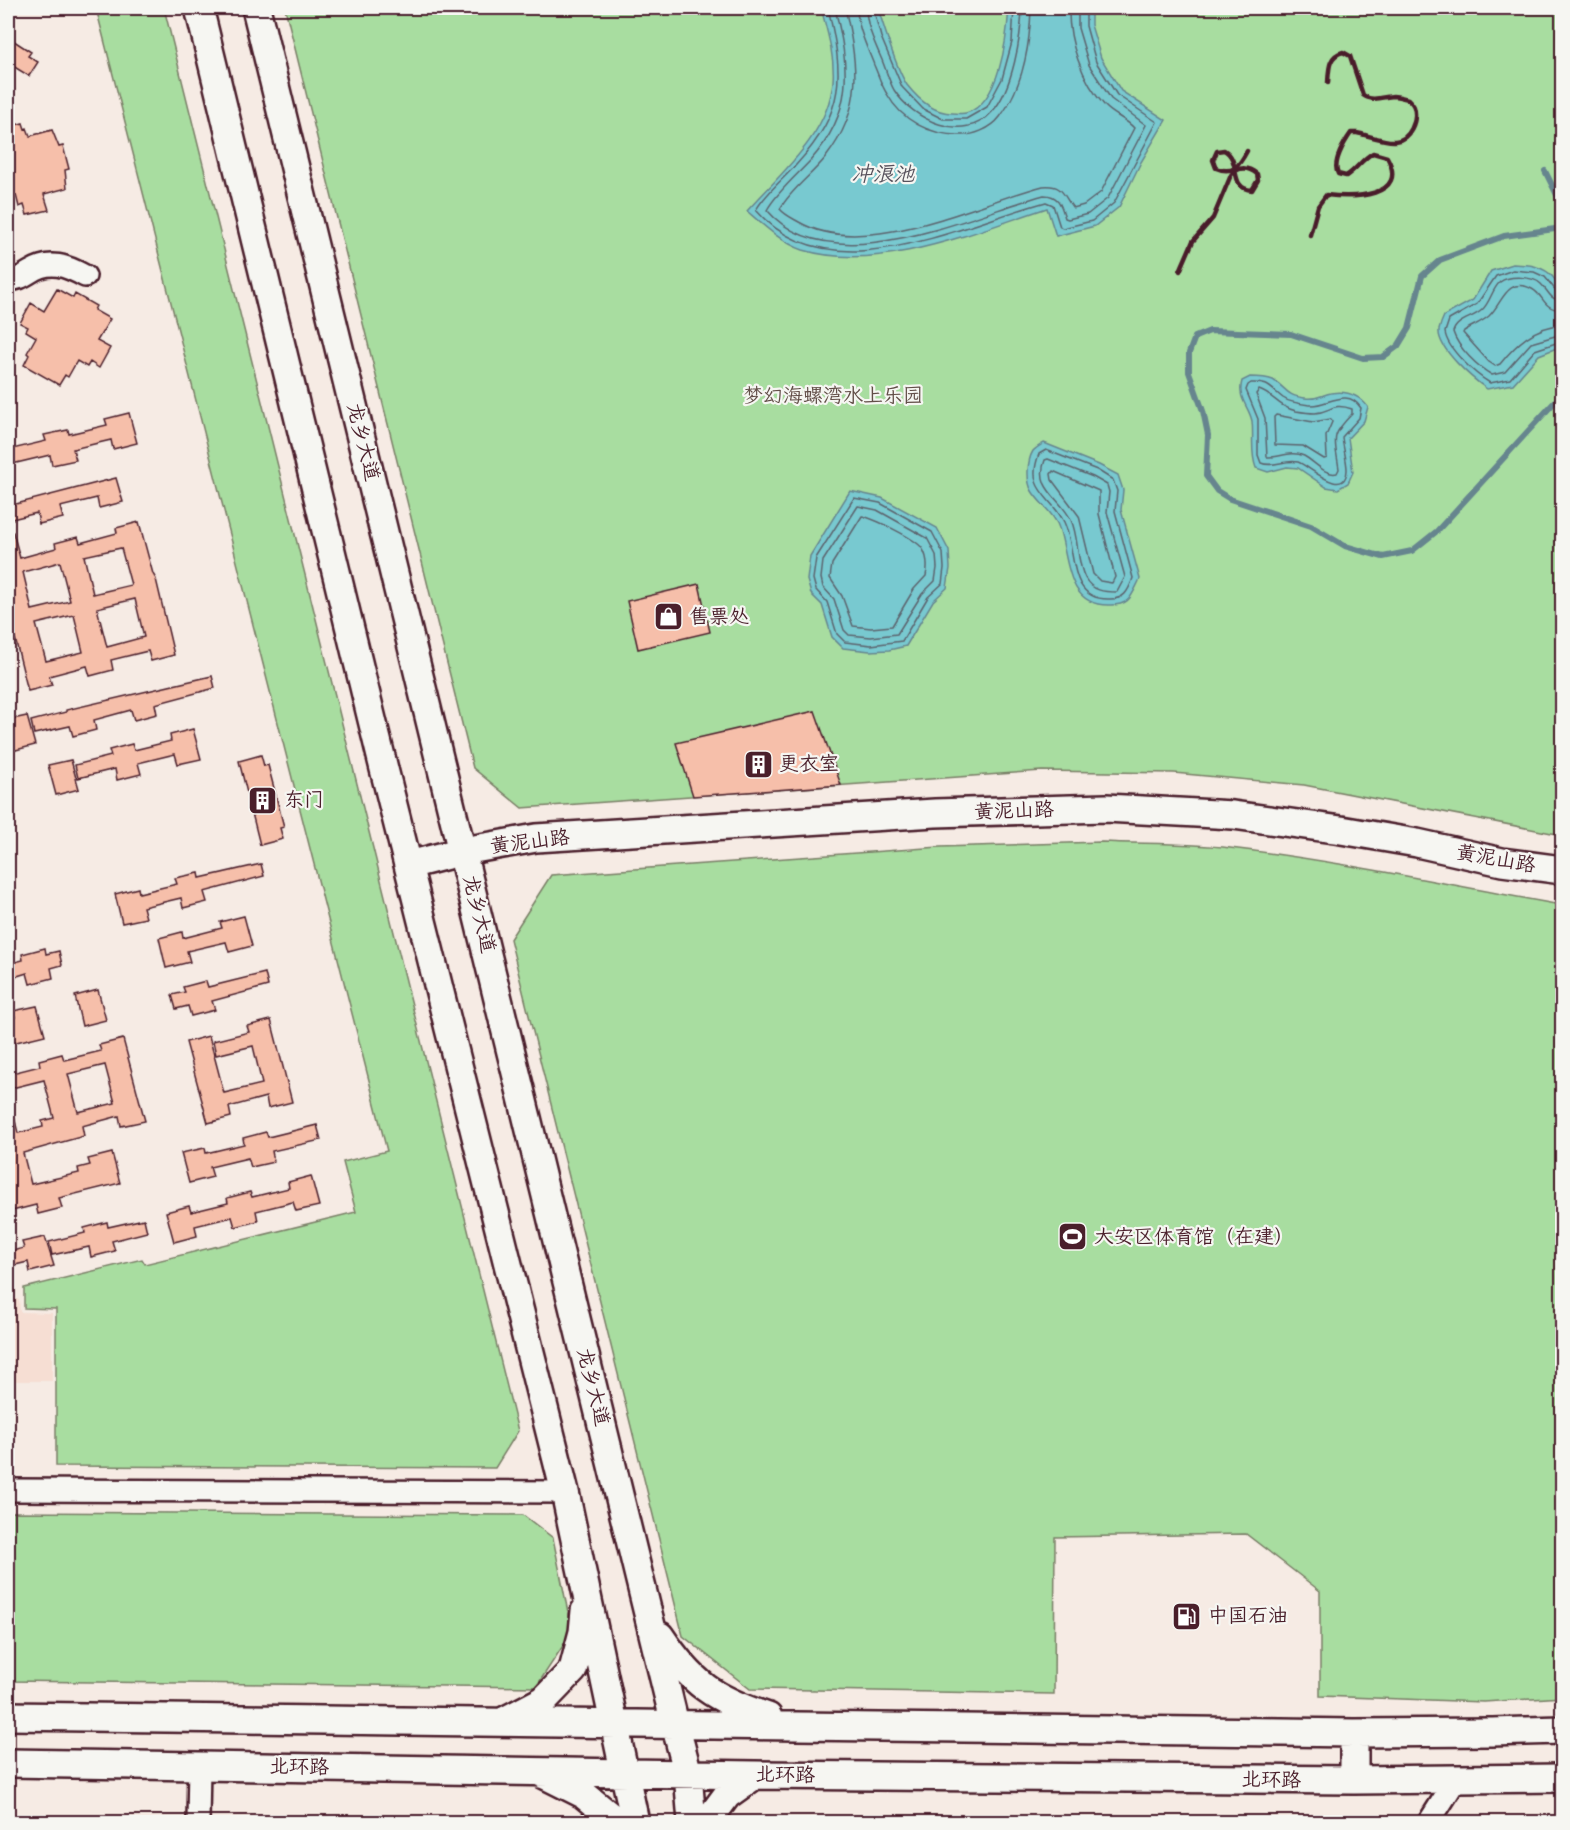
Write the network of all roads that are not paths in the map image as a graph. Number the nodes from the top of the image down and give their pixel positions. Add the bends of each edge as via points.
1 (199, 8) edge
2 (256, 8) edge
3 (33, 270) junction
4 (8, 272) edge
5 (86, 276) dead end
6 (8, 279) edge
7 (463, 851) junction
8 (409, 864) junction
9 (1563, 870) edge
10 (8, 1490) edge
11 (565, 1492) junction
12 (587, 1589) junction
13 (650, 1620) junction
14 (8, 1716) edge
15 (503, 1722) junction
16 (615, 1723) junction
17 (675, 1724) junction
18 (795, 1725) junction
19 (1563, 1730) edge
20 (1354, 1732) junction
21 (8, 1763) edge
22 (199, 1766) junction
23 (536, 1771) junction
24 (626, 1773) junction
25 (688, 1774) junction
26 (755, 1775) junction
27 (1563, 1778) edge
28 (1354, 1780) junction
29 (1455, 1780) junction
30 (198, 1822) edge
31 (617, 1822) edge
32 (635, 1822) edge
33 (692, 1822) edge
34 (707, 1822) edge
35 (1429, 1822) edge

1 - 8 main road
2 - 7 main road, 龙乡大道
3 - 4 street
3 - 5 street via 60,265
3 - 6 street via 18,279
7 - 8 main road, 黄泥山路
7 - 9 main road, 黄泥山路 via 537,838 935,813 1106,808 1244,817 1374,835 1502,862
7 - 13 main road, 龙乡大道
8 - 11 main road
10 - 11 street
11 - 12 main road
12 - 15 main road via 584,1632 573,1670 544,1700
12 - 16 main road
13 - 17 main road, 龙乡大道
13 - 18 main road via 677,1662 701,1685 733,1705
14 - 15 main road
15 - 16 main road
16 - 17 main road
16 - 24 main road
17 - 18 main road
17 - 25 main road, 龙乡大道
18 - 20 main road
19 - 20 main road
20 - 28 main road
21 - 22 main road, 北环路
22 - 23 main road, 北环路
22 - 30 street
23 - 24 main road, 北环路
23 - 31 main road via 583,1794
24 - 25 main road, 北环路
24 - 32 main road
25 - 26 main road, 北环路
25 - 33 main road, 龙乡大道
26 - 28 main road, 北环路
26 - 34 main road via 727,1795
27 - 29 main road, 北环路
28 - 29 main road, 北环路
29 - 35 street

